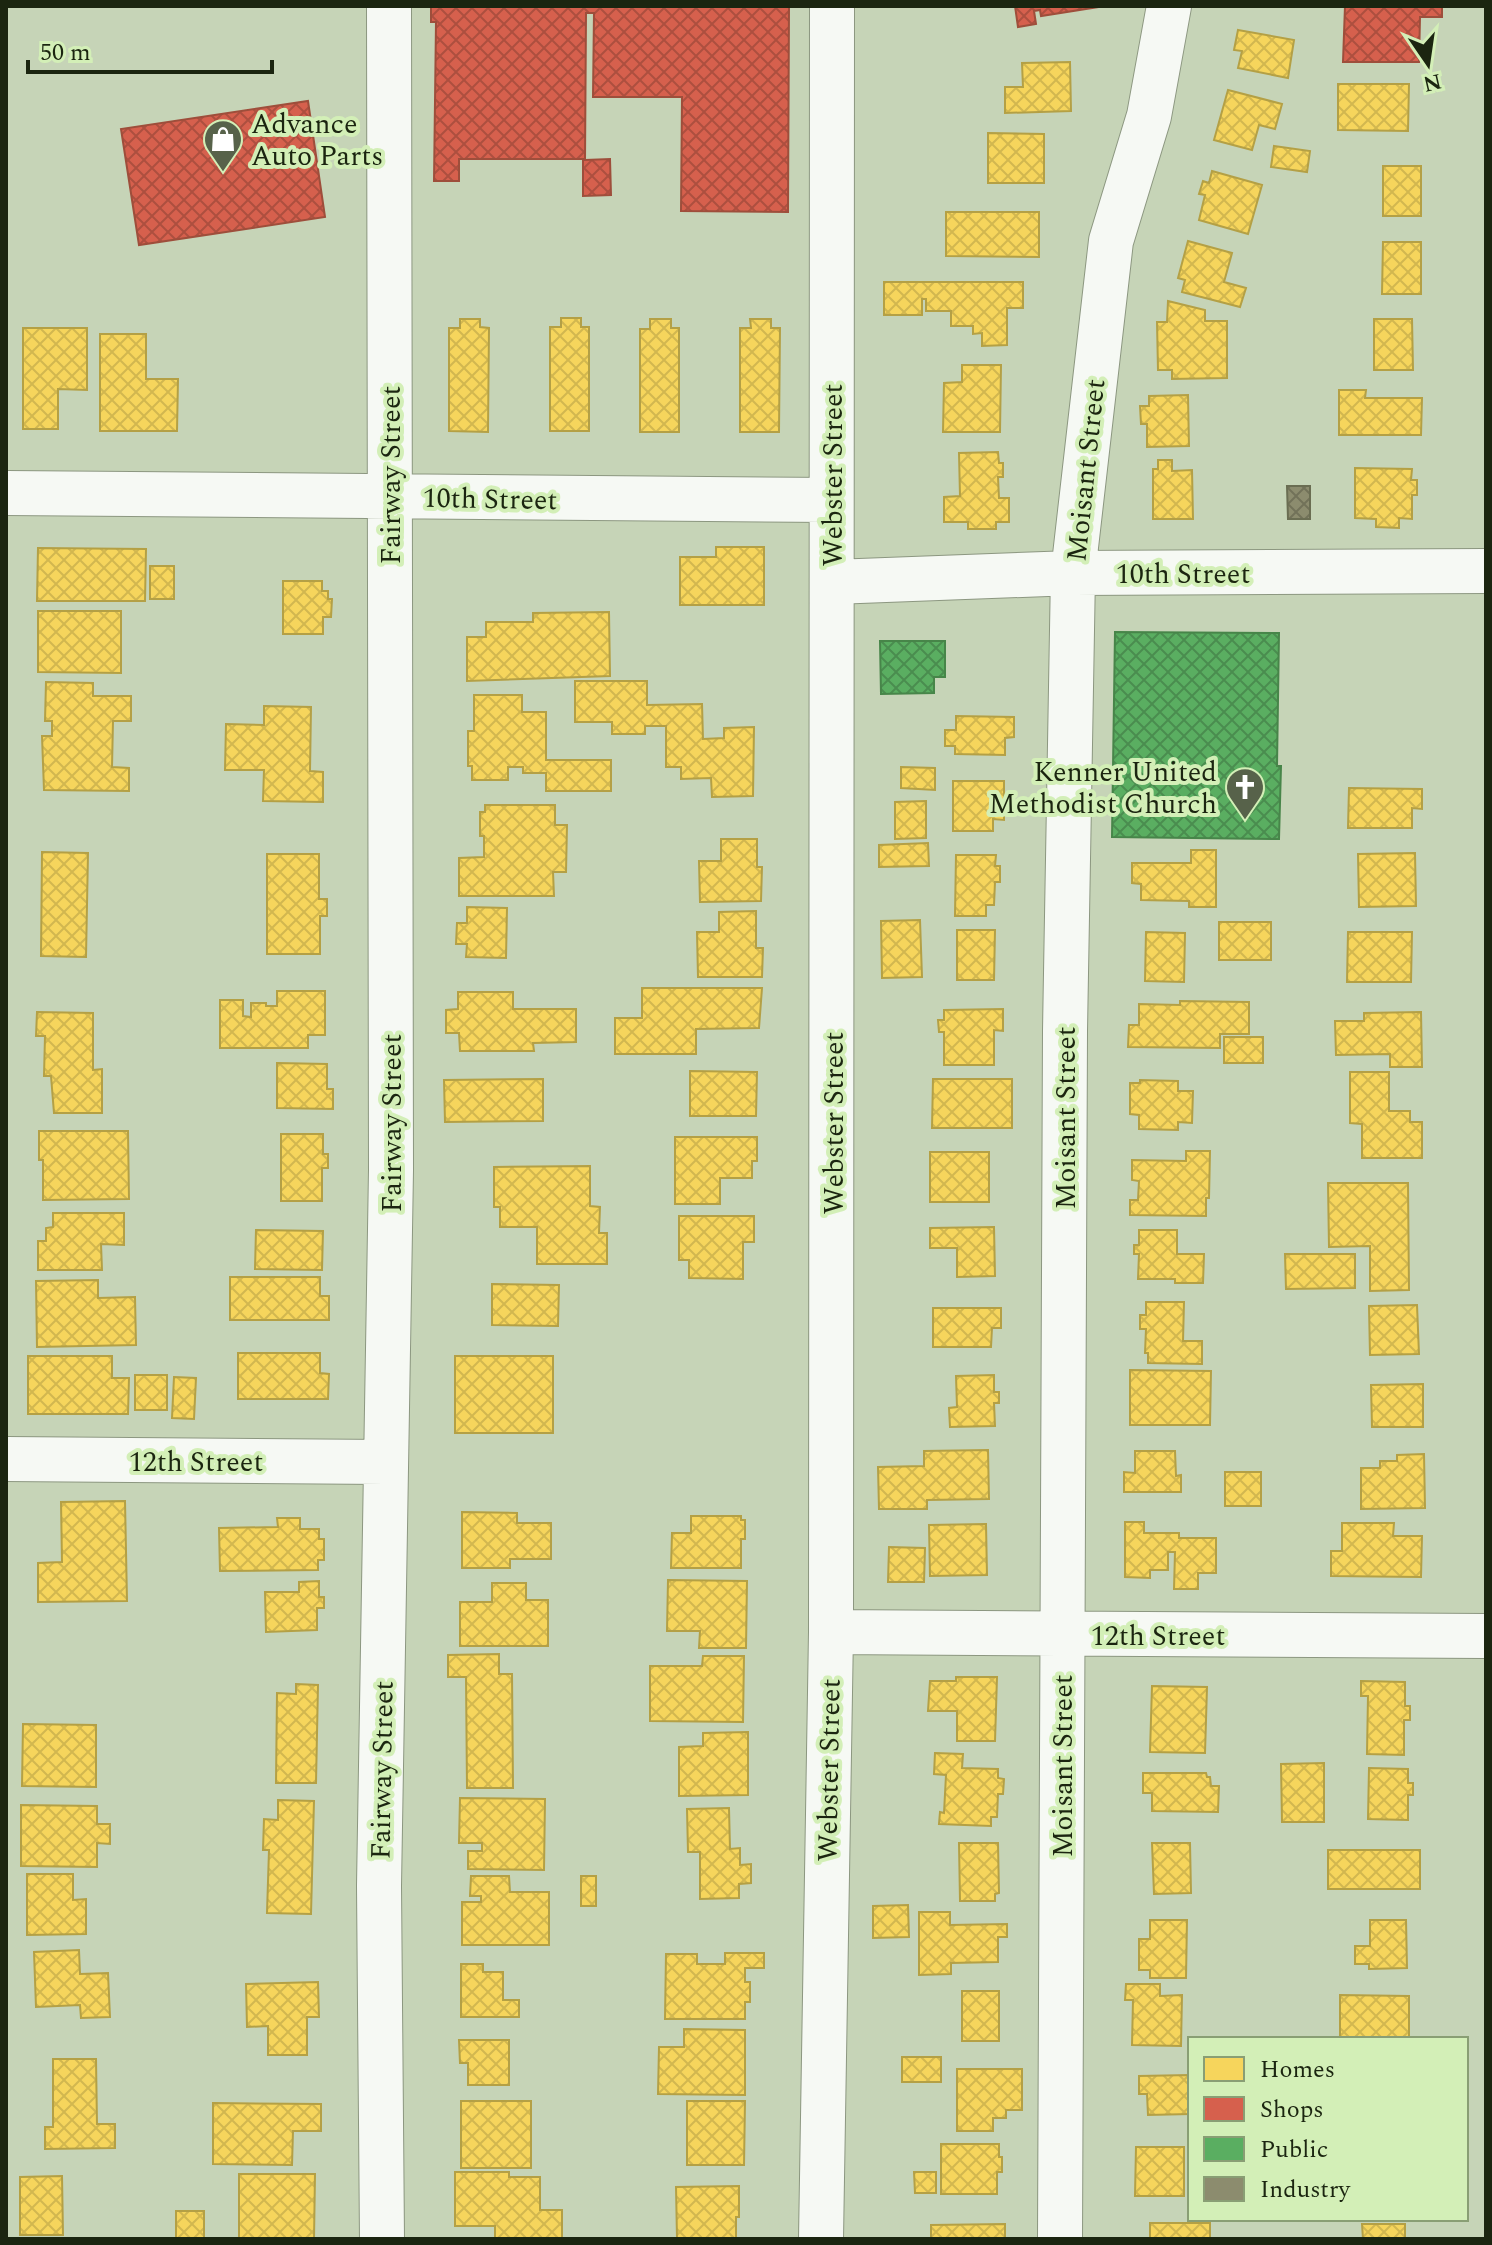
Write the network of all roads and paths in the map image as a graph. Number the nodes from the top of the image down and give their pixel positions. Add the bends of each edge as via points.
1 (389, 6) edge
2 (832, 6) edge
3 (1169, 6) edge
4 (6, 493) edge
5 (391, 496) junction
6 (831, 500) junction
7 (1486, 571) edge
8 (1073, 573) junction
9 (833, 582) junction
10 (6, 1459) edge
11 (385, 1462) junction
12 (831, 1632) junction
13 (1063, 1635) junction
14 (1486, 1636) edge
15 (382, 2239) edge
16 (821, 2239) edge
17 (1060, 2239) edge

1 - 5 street, Fairway Street
2 - 6 street, Webster Street
3 - 8 street, Moisant Street via 1149,116 1111,241
4 - 5 street, 10th Street
5 - 6 street, 10th Street
5 - 11 street, Fairway Street via 391,1170
6 - 9 street, Webster Street
7 - 8 street, 10th Street
8 - 9 street, 10th Street
8 - 13 street, Moisant Street
9 - 12 street, Webster Street
10 - 11 street, 12th Street
11 - 15 street, Fairway Street via 379,1886
12 - 13 street, 12th Street
12 - 16 street, Webster Street
13 - 14 street, 12th Street
13 - 17 street, Moisant Street

